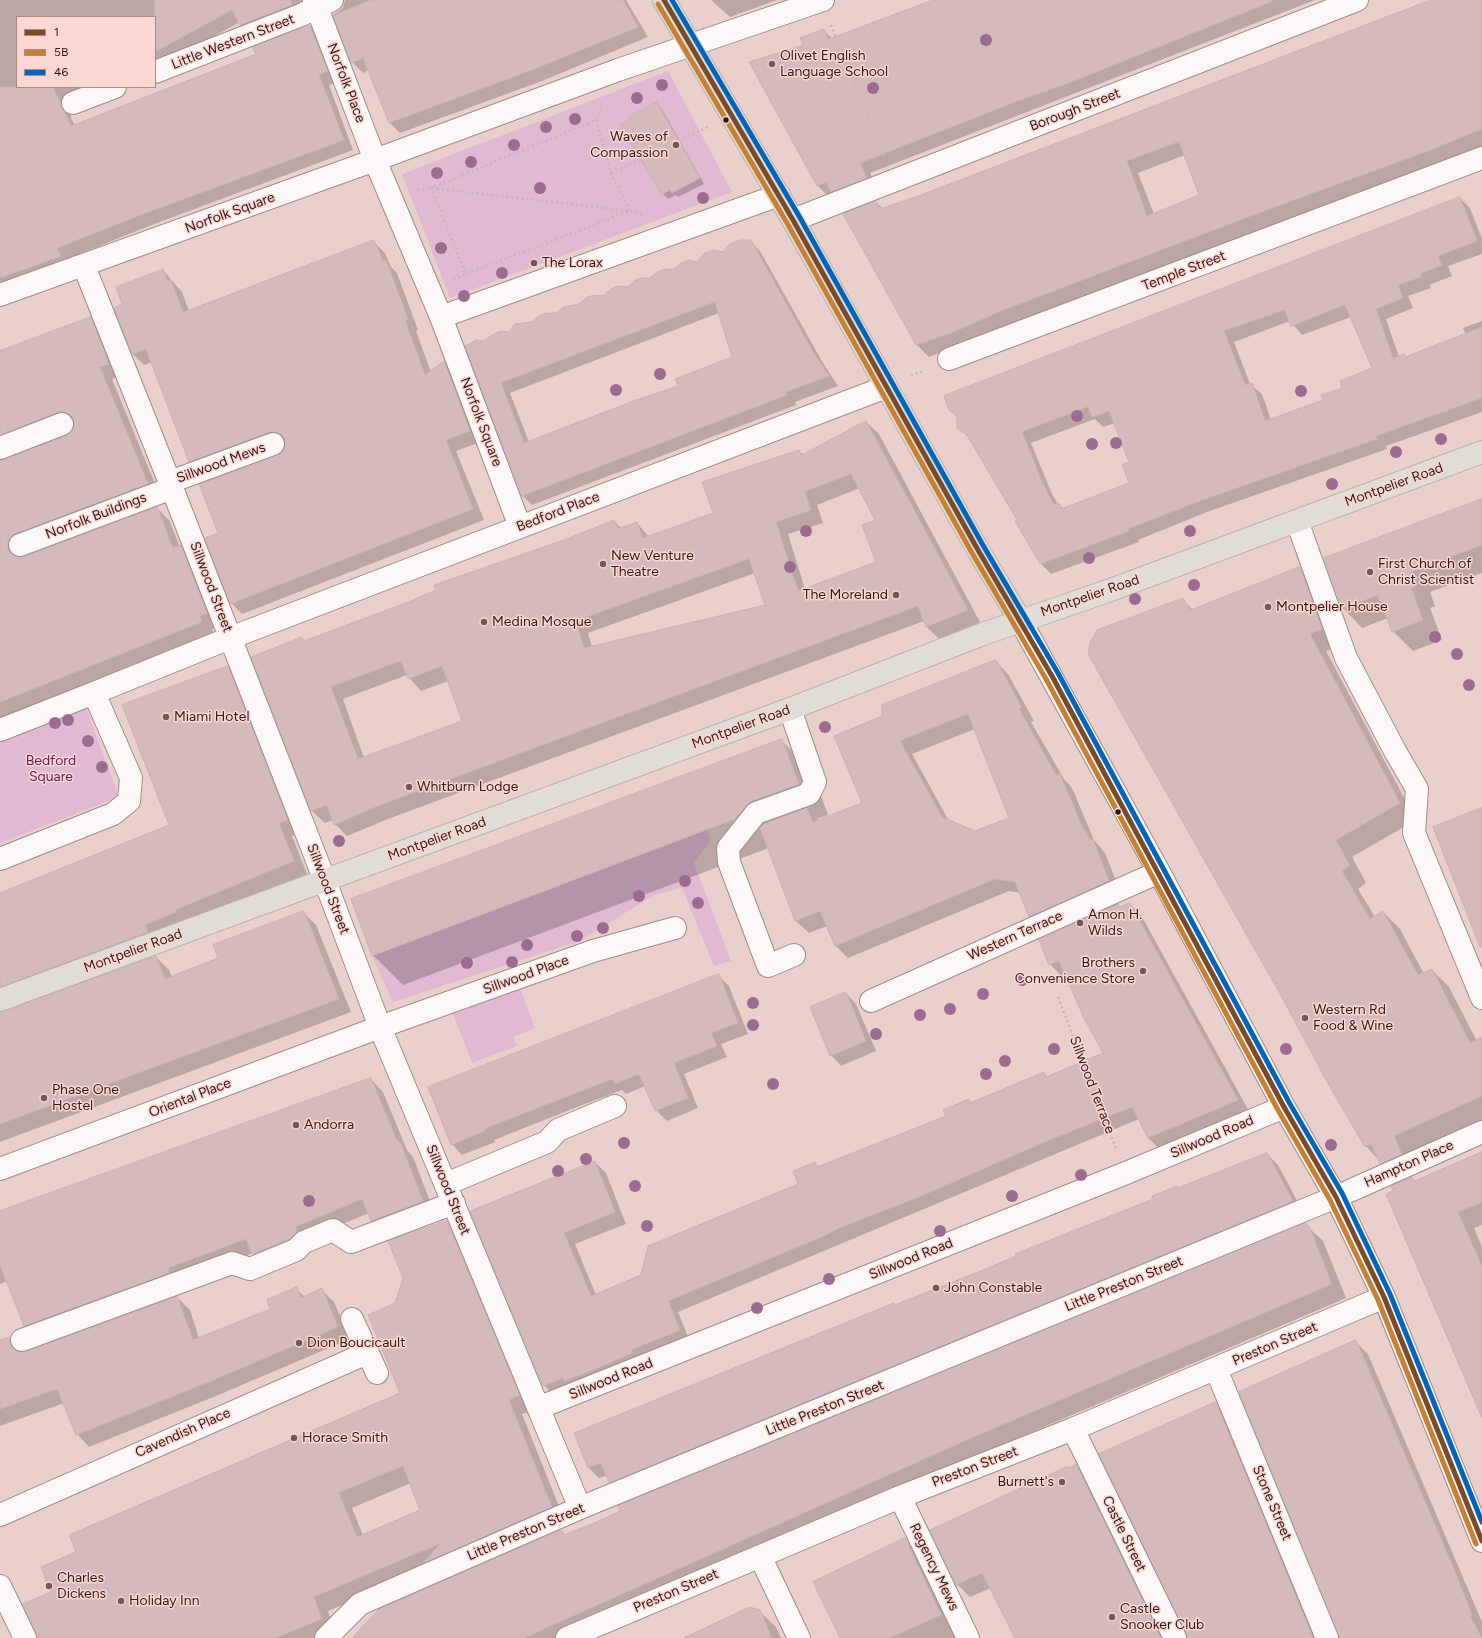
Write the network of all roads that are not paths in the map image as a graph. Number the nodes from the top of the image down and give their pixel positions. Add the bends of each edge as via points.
1 (664, 0) edge
2 (822, 0) edge
3 (1357, 0) edge
4 (321, 2) edge
5 (691, 45) junction
6 (156, 72) edge
7 (112, 88) edge
8 (73, 103) dead end
9 (1482, 158) edge
10 (375, 160) junction
11 (779, 195) junction
12 (793, 220) junction
13 (84, 266) junction
14 (0, 295) edge
15 (441, 317) junction
16 (949, 359) road end
17 (886, 387) junction
18 (62, 424) dead end
19 (273, 444) dead end
20 (0, 448) edge
21 (1482, 452) edge
22 (171, 485) junction
23 (1297, 521) junction
24 (520, 527) junction
25 (20, 545) dead end
26 (1020, 620) junction
27 (230, 638) junction
28 (94, 693) junction
29 (790, 709) junction
30 (0, 730) edge
31 (0, 859) edge
32 (1159, 872) junction
33 (325, 881) junction
34 (675, 928) dead end
35 (794, 955) dead end
36 (1482, 998) edge
37 (0, 1000) edge
38 (871, 1001) dead end
39 (380, 1027) junction
40 (615, 1106) dead end
41 (1284, 1107) junction
42 (1482, 1132) edge
43 (0, 1169) edge
44 (450, 1194) junction
45 (1336, 1196) junction
46 (1384, 1297) junction
47 (352, 1319) dead end
48 (22, 1340) dead end
49 (367, 1353) junction
50 (1216, 1369) junction
51 (377, 1373) dead end
52 (538, 1408) junction
53 (1073, 1429) junction
54 (900, 1497) junction
55 (580, 1508) junction
56 (0, 1515) edge
57 (1482, 1541) edge
58 (760, 1556) junction
59 (0, 1586) edge
60 (26, 1638) edge
61 (326, 1638) edge
62 (567, 1638) edge
63 (799, 1638) edge
64 (968, 1638) edge
65 (1175, 1638) edge
66 (1327, 1638) edge

1 - 5 main road
2 - 5 street, Norfolk Square
3 - 12 street, Borough Street
4 - 6 street, Little Western Street via 301,16
4 - 10 street, Norfolk Place
5 - 10 street, Norfolk Square
5 - 11 main road
7 - 8 street
9 - 16 street, Temple Street
10 - 13 street, Norfolk Square
10 - 15 street, Norfolk Square
11 - 12 main road
11 - 15 street
12 - 17 main road
13 - 14 street, Norfolk Square
13 - 22 street, Sillwood Street
15 - 24 street, Norfolk Square
17 - 24 street, Bedford Place
17 - 26 main road
18 - 20 street
19 - 22 street, Sillwood Mews
21 - 23 main road, Montpelier Road
22 - 25 street, Norfolk Buildings
22 - 27 street, Sillwood Street
23 - 26 main road, Montpelier Road via 1105,592
23 - 36 street via 1346,658 1416,789 1414,832
24 - 27 street, Bedford Place
26 - 29 main road, Montpelier Road
26 - 32 street
27 - 28 street
27 - 33 street, Sillwood Street
28 - 30 street
28 - 31 street via 131,778 129,801 113,814
29 - 33 main road, Montpelier Road
29 - 35 street via 815,782 809,794 756,813 728,848 729,862 768,966
32 - 38 street, Western Terrace
32 - 41 street
33 - 37 main road, Montpelier Road
33 - 39 street, Sillwood Street
34 - 39 street, Sillwood Place via 593,951
39 - 43 street, Oriental Place
39 - 44 street, Sillwood Street
40 - 44 street via 558,1130 546,1142
41 - 45 street
41 - 52 street, Sillwood Road via 1126,1174
42 - 45 street, Hampton Place
44 - 48 street via 351,1242 333,1230 304,1242 296,1250 250,1269 232,1263
44 - 52 street, Sillwood Street
45 - 46 street
45 - 55 street, Little Preston Street
46 - 50 street, Preston Street
46 - 57 street
47 - 49 street
49 - 51 street
49 - 56 street, Cavendish Place
50 - 53 street, Preston Street
50 - 66 street, Stone Street
52 - 55 street, Sillwood Street
53 - 54 street, Preston Street
53 - 65 street, Castle Street
54 - 58 street, Preston Street
54 - 64 street, Regency Mews
55 - 61 street, Little Preston Street via 360,1604
58 - 62 street, Preston Street
58 - 63 street
59 - 60 street

